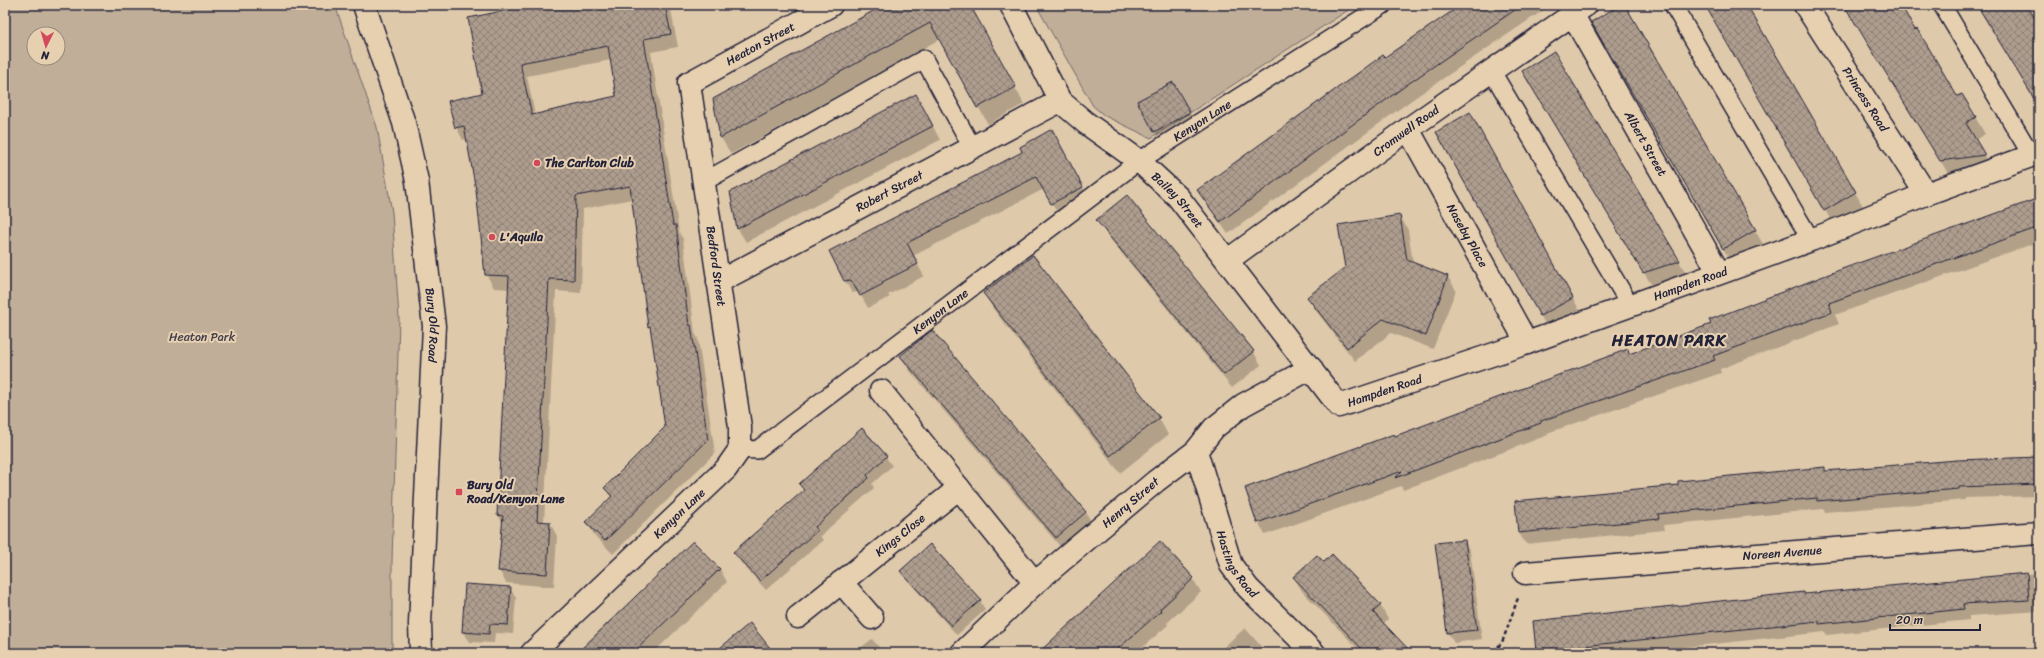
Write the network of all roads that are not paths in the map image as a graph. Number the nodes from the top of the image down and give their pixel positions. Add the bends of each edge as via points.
1 (364, 5) edge
2 (831, 5) edge
3 (1011, 5) edge
4 (1383, 5) edge
5 (1673, 5) edge
6 (1805, 5) edge
7 (1942, 5) edge
8 (1579, 10) edge
9 (1491, 70) junction
10 (689, 83) joint
11 (1060, 101) junction
12 (1408, 129) junction
13 (972, 147) junction
14 (2036, 155) edge
15 (1139, 161) junction
16 (705, 181) junction
17 (1926, 194) junction
18 (1811, 240) junction
19 (1228, 260) junction
20 (1719, 273) junction
21 (718, 282) junction
22 (1630, 305) junction
23 (1527, 343) junction
24 (1310, 368) junction
25 (881, 391) dead end
26 (1339, 406) joint
27 (740, 449) junction
28 (1196, 452) junction
29 (959, 488) junction
30 (2039, 533) edge
31 (1525, 573) road end
32 (841, 582) junction
33 (1035, 583) junction
34 (798, 617) dead end
35 (872, 618) dead end
36 (421, 653) edge
37 (532, 653) edge
38 (962, 653) edge
39 (1314, 653) edge

1 - 36 street, Bury Old Road via 404,123 417,181 434,326 420,624
2 - 10 street, Heaton Street
3 - 11 street, Bailey Street
4 - 15 lane, Kenyon Lane
5 - 18 lane
6 - 17 street, Princess Road
7 - 14 lane
8 - 9 street, Cromwell Road
8 - 20 street, Albert Street
9 - 12 street, Cromwell Road
9 - 22 lane
10 - 16 street, Bedford Street
11 - 13 street, Robert Street
11 - 15 street, Bailey Street
12 - 19 street, Cromwell Road
12 - 23 street, Naseby Place
13 - 16 lane via 924,59
13 - 21 street, Robert Street
14 - 17 street, Hampden Road
15 - 19 street, Bailey Street via 1178,197
15 - 27 lane, Kenyon Lane via 757,450
16 - 21 street, Bedford Street
17 - 18 street, Hampden Road
18 - 20 street, Hampden Road
19 - 24 street, Bailey Street
20 - 22 street, Hampden Road
21 - 27 street, Bedford Street via 740,427
22 - 23 street, Hampden Road
23 - 26 street, Hampden Road
24 - 26 street, Bailey Street
24 - 28 street, Henry Street via 1243,405 1214,428
25 - 29 street
27 - 37 street, Kenyon Lane via 726,469
28 - 33 street, Henry Street via 1156,481
28 - 39 street, Hastings Road via 1231,565 1248,588
29 - 32 street, Kings Close
29 - 33 street
30 - 31 street, Noreen Avenue
32 - 34 street, Kings Close
32 - 35 street
33 - 38 street, Henry Street

